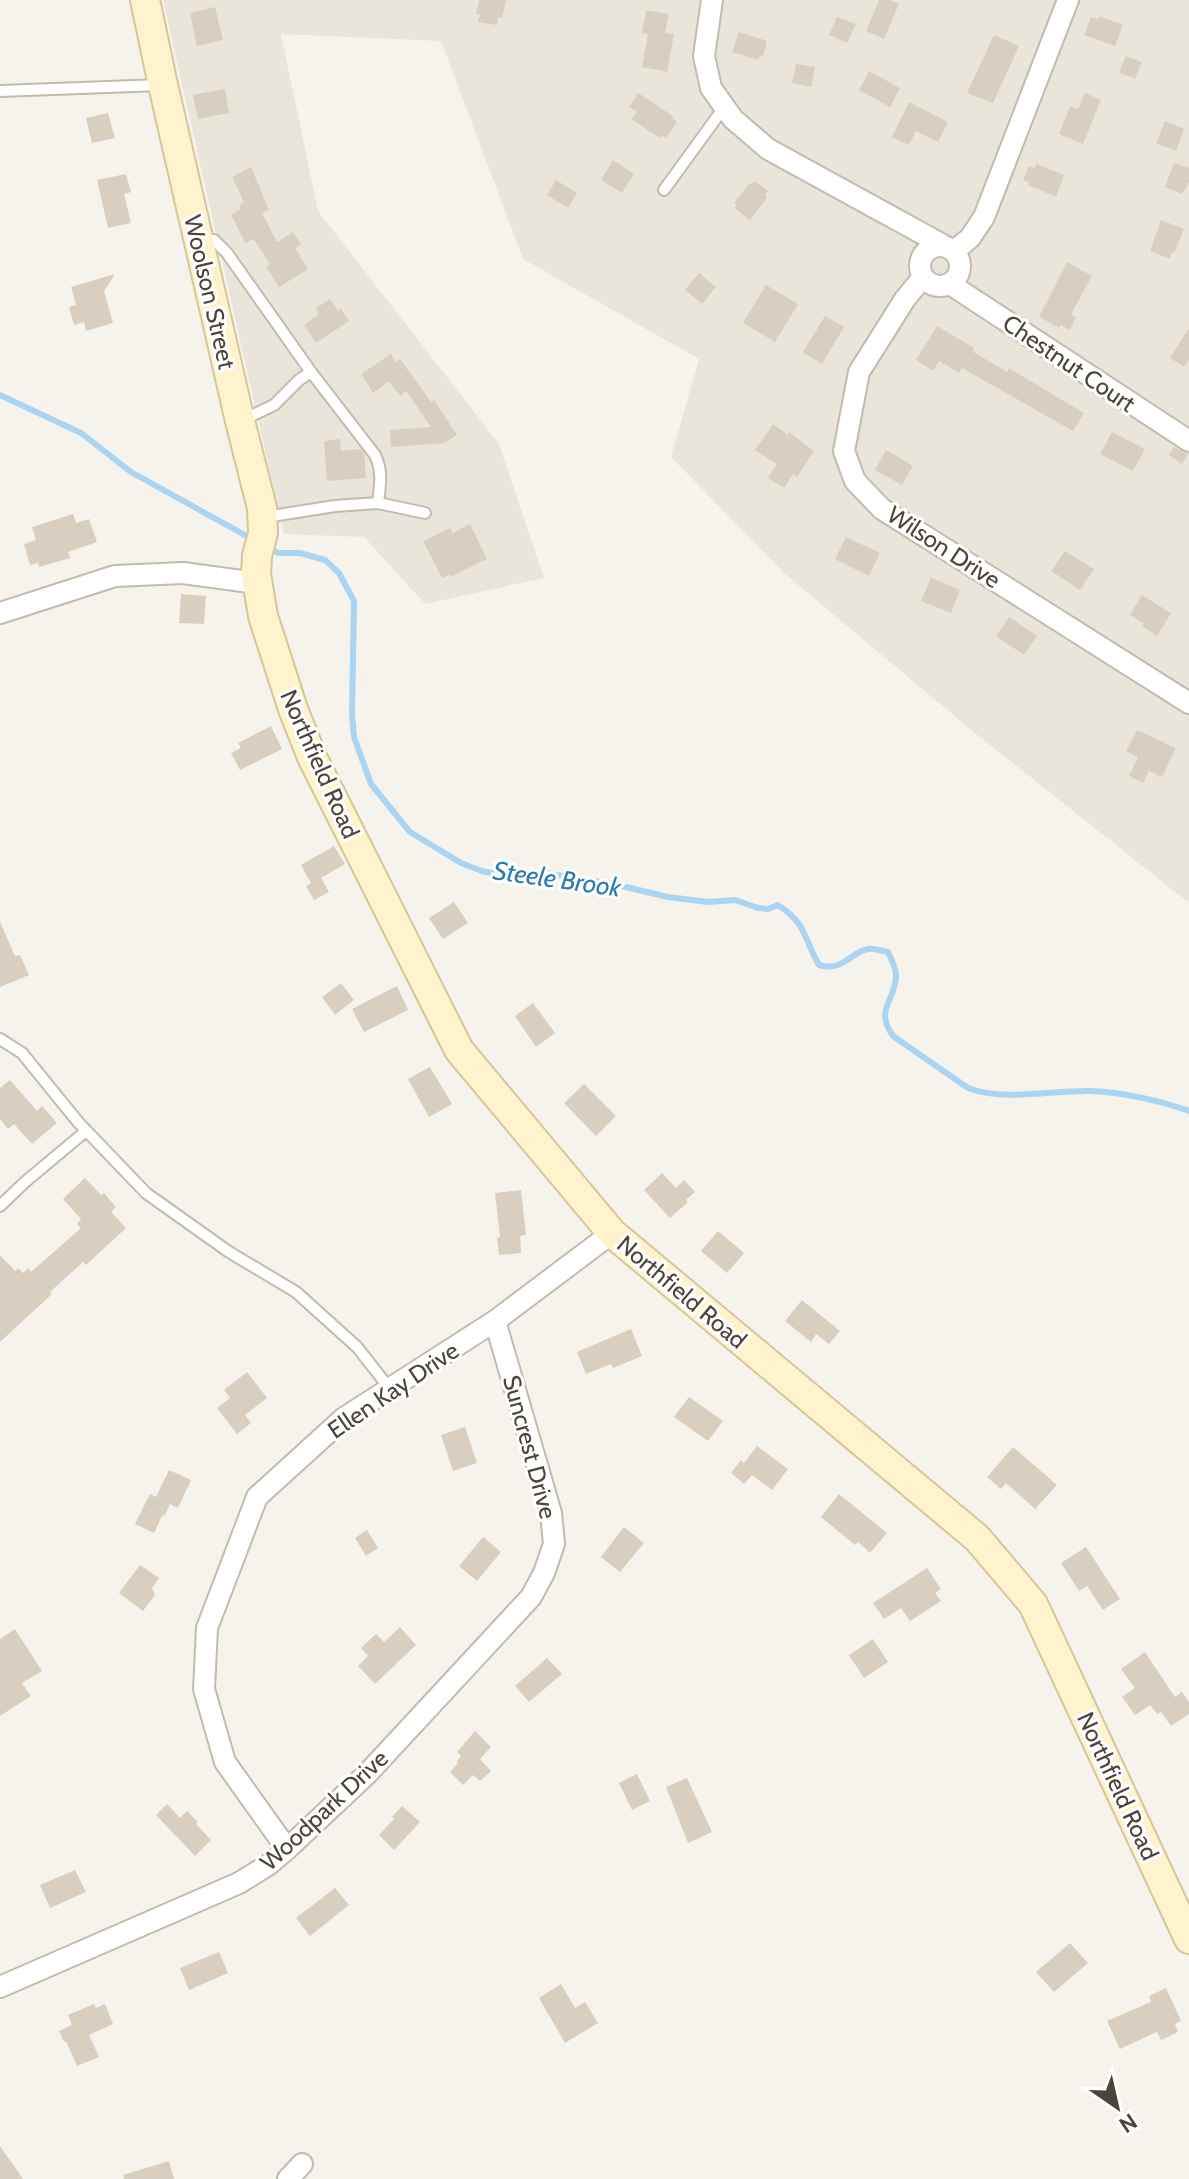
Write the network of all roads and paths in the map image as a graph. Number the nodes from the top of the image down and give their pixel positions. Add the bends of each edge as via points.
1 (145, 0) edge
2 (712, 0) edge
3 (1068, 0) edge
4 (163, 85) junction
5 (0, 91) edge
6 (725, 106) junction
7 (664, 190) dead end
8 (198, 240) junction
9 (948, 248) junction
10 (923, 277) junction
11 (950, 284) junction
12 (311, 372) junction
13 (240, 421) junction
14 (1189, 441) edge
15 (378, 503) junction
16 (425, 513) dead end
17 (263, 526) junction
18 (256, 573) junction
19 (0, 613) edge
20 (1189, 703) edge
21 (0, 1039) edge
22 (86, 1131) junction
23 (0, 1206) edge
24 (612, 1233) junction
25 (495, 1321) junction
26 (390, 1389) junction
27 (544, 1573) joint
28 (287, 1849) junction
29 (1189, 1939) edge
30 (0, 1987) edge

1 - 4 street, Woolson Street
2 - 6 street via 704,56 711,88
3 - 9 street via 984,217 970,238
4 - 5 lane
4 - 8 street, Woolson Street
6 - 7 lane
6 - 9 street via 768,149
8 - 12 lane via 214,240 227,253
8 - 13 street, Woolson Street
9 - 10 street via 935,246 922,255
9 - 11 street via 958,256 960,268
10 - 11 street via 935,286
10 - 20 street, Wilson Drive via 859,372 844,451 855,481 882,509
11 - 14 street, Chestnut Court
12 - 13 lane via 274,405
12 - 15 lane via 375,455 381,479
13 - 17 street, Woolson Street
15 - 16 lane
15 - 17 lane via 335,506
17 - 18 street, Woolson Street
18 - 19 street via 115,576
18 - 24 street, Northfield Road via 270,641 312,757 459,1050
21 - 22 lane via 22,1053
22 - 23 lane
22 - 26 lane via 146,1193 296,1292 357,1347
24 - 25 street, Ellen Kay Drive
24 - 29 street, Northfield Road via 977,1538 1033,1604
25 - 26 street, Ellen Kay Drive
25 - 27 street, Suncrest Drive via 551,1513 554,1544
26 - 28 street, Ellen Kay Drive via 344,1418 257,1497 207,1628 204,1689 225,1762
27 - 28 street, Woodpark Drive via 531,1597 387,1752
28 - 30 street, Woodpark Drive via 239,1883

